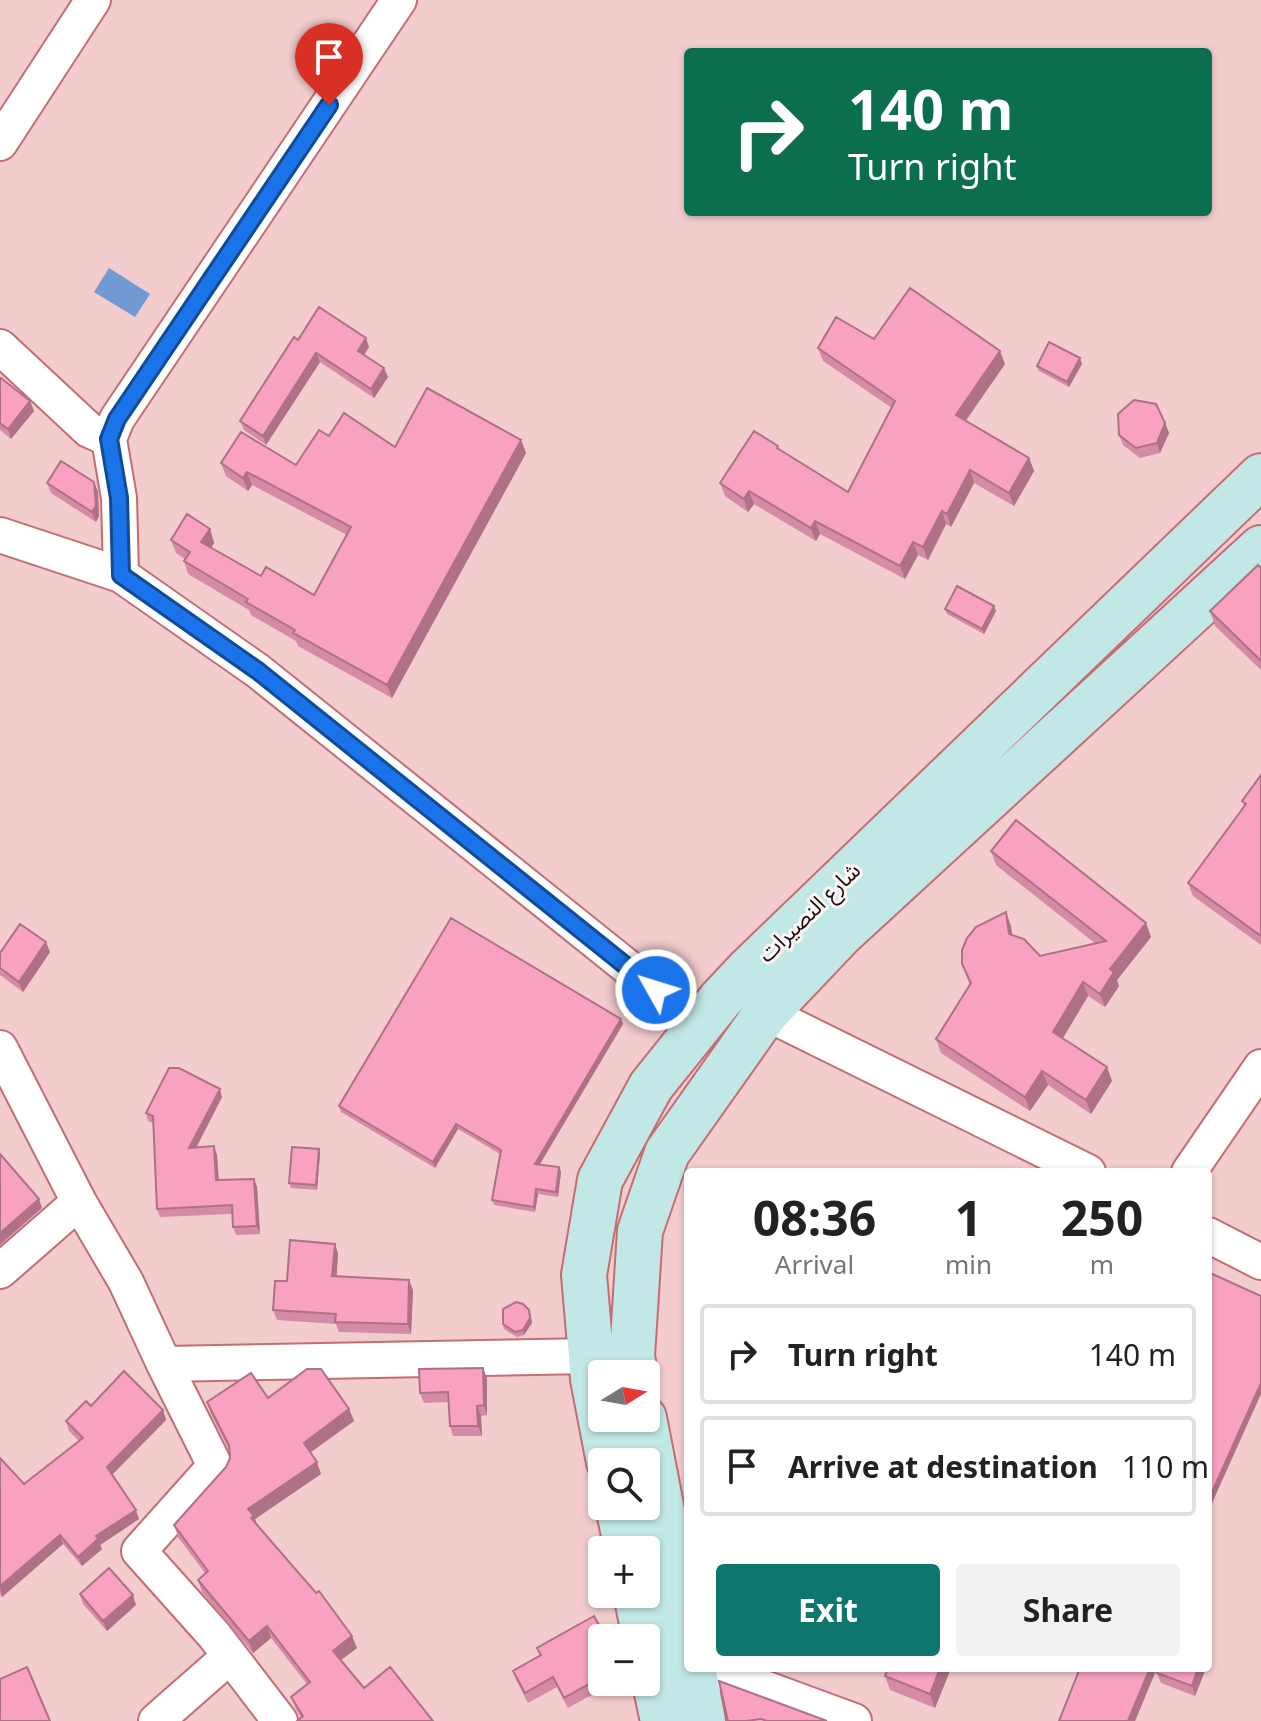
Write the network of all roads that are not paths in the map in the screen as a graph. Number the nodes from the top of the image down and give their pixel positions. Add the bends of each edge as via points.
1 (93, 0) edge
2 (399, 0) edge
3 (0, 143) edge
4 (0, 347) edge
5 (109, 439) junction
6 (1261, 476) edge
7 (0, 535) edge
8 (1261, 548) edge
9 (121, 575) junction
10 (766, 1013) junction
11 (701, 1026) junction
12 (0, 1048) edge
13 (1261, 1067) edge
14 (1080, 1168) edge
15 (1192, 1168) edge
16 (79, 1202) junction
17 (1212, 1237) edge
18 (1261, 1262) edge
19 (0, 1271) edge
20 (590, 1356) junction
21 (633, 1360) edge
22 (164, 1364) junction
23 (647, 1432) edge
24 (606, 1448) edge
25 (684, 1624) edge
26 (230, 1656) junction
27 (694, 1672) edge
28 (721, 1672) edge
29 (658, 1696) edge
30 (156, 1721) edge
31 (280, 1721) edge
32 (663, 1721) edge
33 (703, 1721) edge
34 (854, 1721) edge

1 - 3 street
2 - 5 street via 117,419
4 - 5 street via 89,430
5 - 9 street via 119,498
6 - 11 main road, شارع النصيرات via 749,969
7 - 9 street
8 - 10 main road, شارع النصيرات via 841,934
9 - 11 street via 258,671
10 - 14 street
10 - 21 main road, شارع النصيرات via 667,1153 640,1231
11 - 20 main road, شارع النصيرات via 651,1086 600,1180 584,1275
12 - 16 street
13 - 15 street
16 - 19 street
16 - 22 street via 126,1282
17 - 18 street
20 - 22 street
20 - 24 main road, شارع النصيرات
22 - 26 street via 215,1466 139,1551
23 - 25 main road
26 - 30 street
26 - 31 street
27 - 33 main road
28 - 34 street
29 - 32 main road

